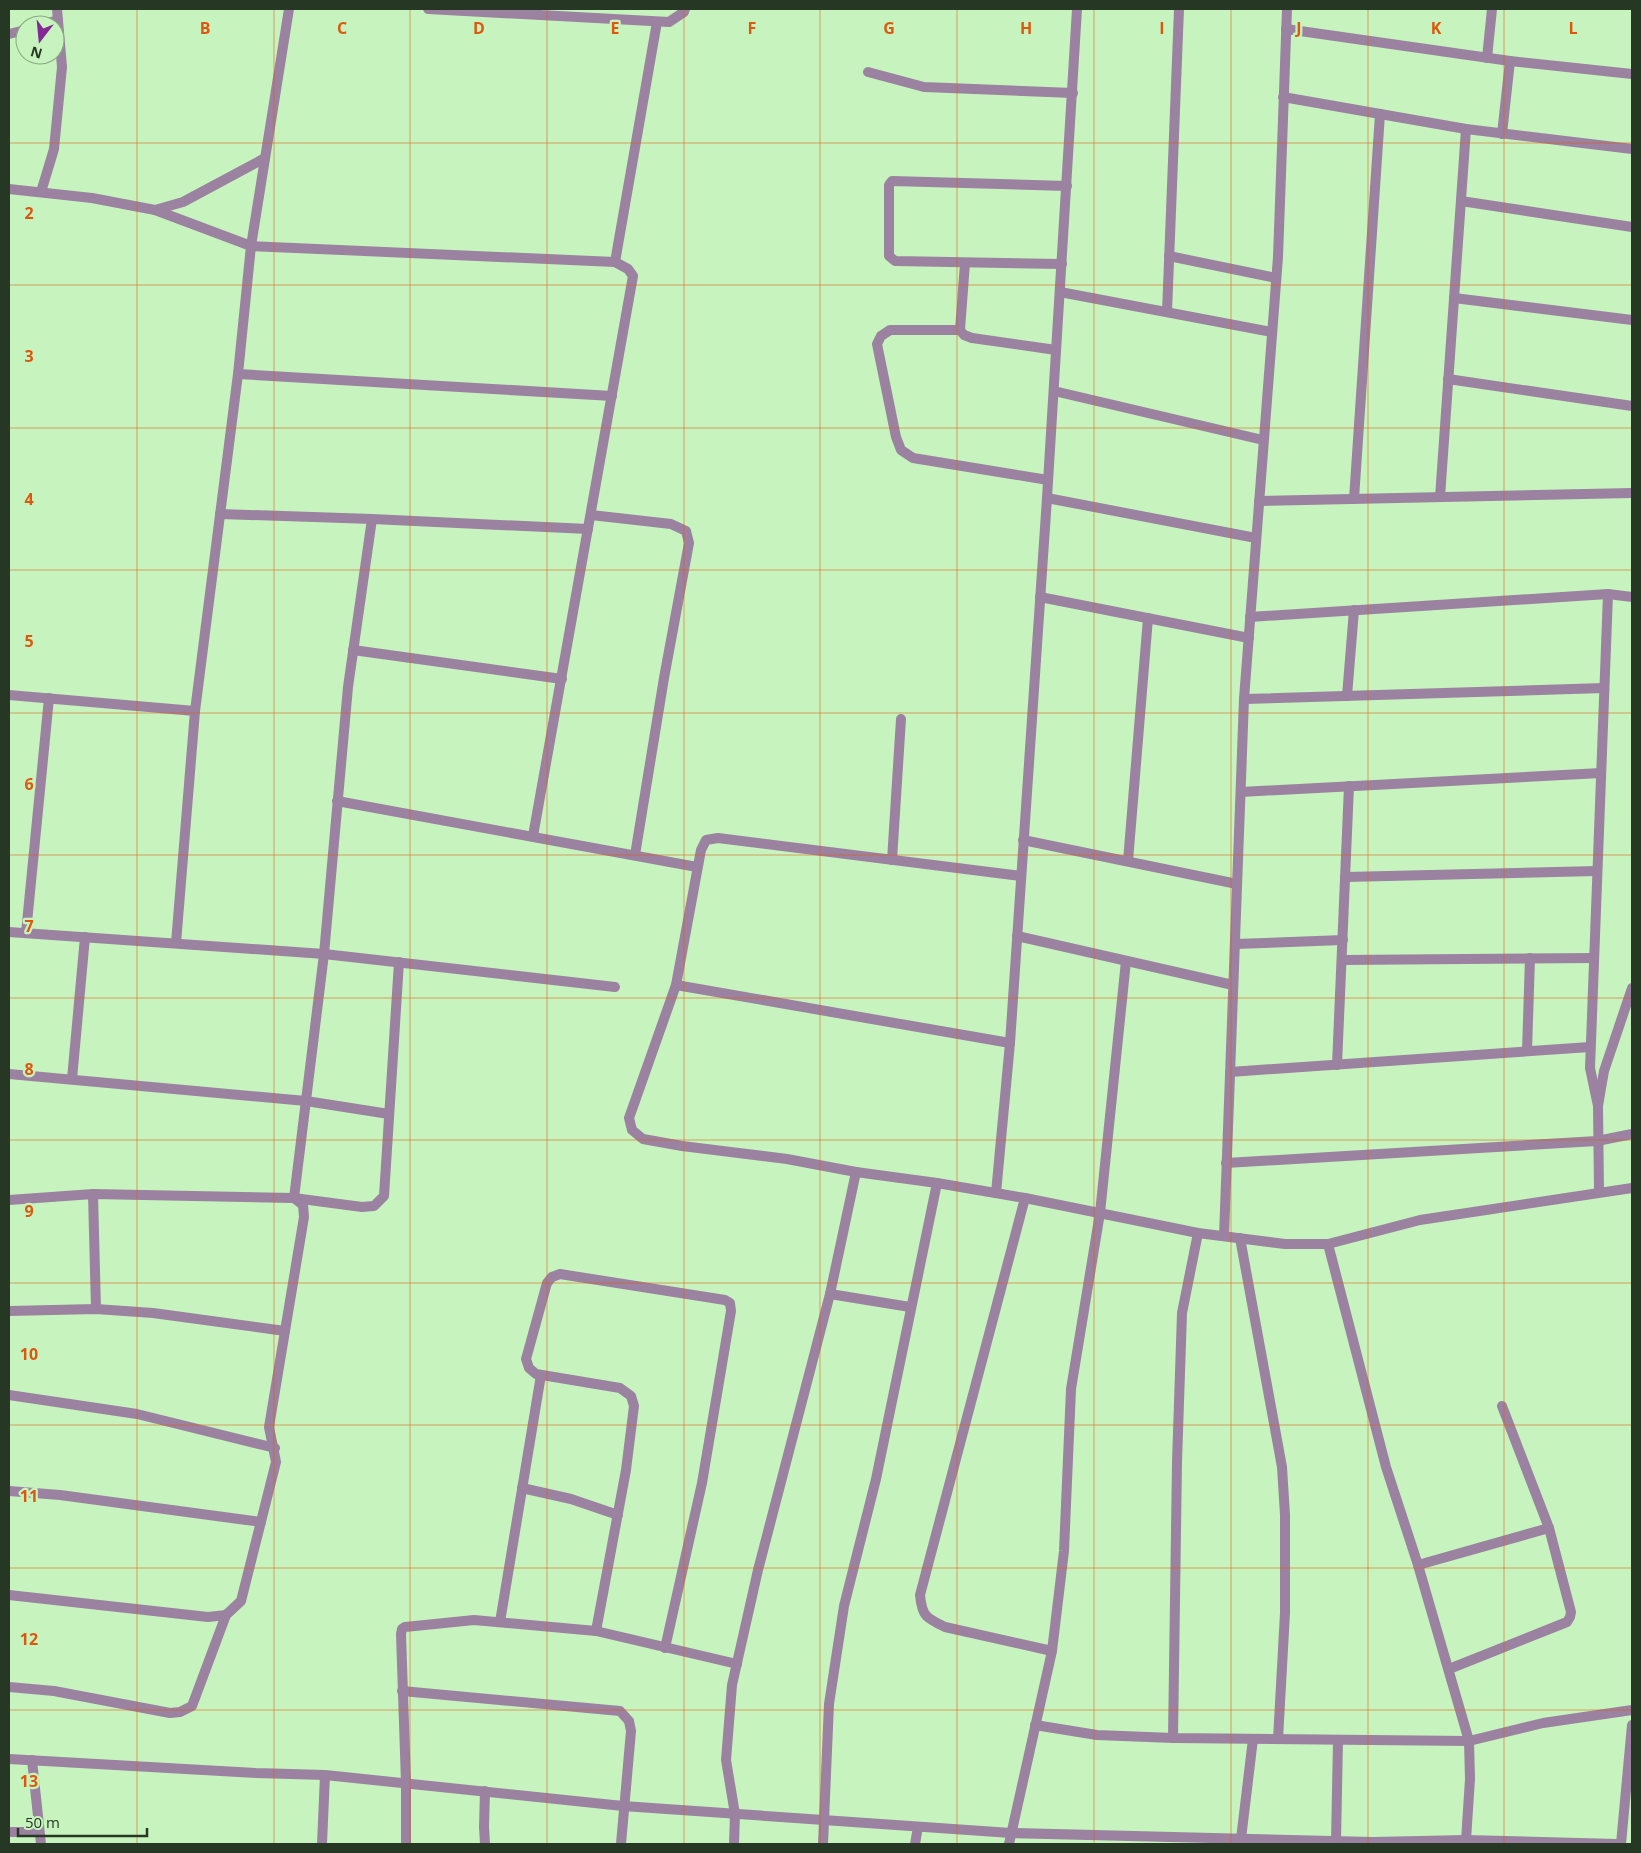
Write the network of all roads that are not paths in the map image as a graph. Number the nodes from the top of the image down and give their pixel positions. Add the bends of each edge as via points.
1 (289, 9) edge
2 (428, 9) edge
3 (685, 9) edge
4 (1077, 9) edge
5 (1179, 9) edge
6 (1287, 9) edge
7 (1492, 9) edge
8 (525, 12) edge
9 (657, 22) junction
10 (1286, 29) junction
11 (1487, 58) junction
12 (1510, 61) junction
13 (62, 65) edge
14 (868, 72) dead end
15 (1632, 74) edge
16 (1072, 93) junction
17 (1283, 97) junction
18 (1380, 114) junction
19 (1466, 129) junction
20 (1502, 134) junction
21 (1632, 150) edge
22 (265, 158) junction
23 (1067, 186) junction
24 (9, 189) edge
25 (41, 192) junction
26 (1461, 201) junction
27 (155, 210) junction
28 (1632, 227) edge
29 (251, 246) junction
30 (1169, 256) junction
31 (615, 262) junction
32 (965, 263) junction
33 (1062, 264) junction
34 (1276, 278) junction
35 (1060, 292) junction
36 (1454, 298) junction
37 (1167, 312) junction
38 (1632, 320) edge
39 (960, 330) junction
40 (1272, 332) junction
41 (1056, 350) junction
42 (238, 374) junction
43 (1448, 379) junction
44 (1054, 391) junction
45 (612, 396) junction
46 (1632, 406) edge
47 (1264, 440) junction
48 (1048, 480) junction
49 (1632, 493) edge
50 (1440, 497) junction
51 (1047, 498) junction
52 (1354, 499) junction
53 (1259, 501) junction
54 (220, 514) junction
55 (591, 515) junction
56 (372, 518) junction
57 (588, 529) junction
58 (1256, 538) junction
59 (1608, 594) junction
60 (1040, 597) junction
61 (1632, 597) edge
62 (1354, 610) junction
63 (1250, 617) junction
64 (1148, 618) junction
65 (1248, 638) junction
66 (353, 650) junction
67 (562, 679) junction
68 (1604, 688) junction
69 (9, 695) edge
70 (1347, 696) junction
71 (50, 698) junction
72 (1244, 699) junction
73 (195, 711) junction
74 (901, 719) dead end
75 (1601, 773) junction
76 (1350, 786) junction
77 (1240, 792) junction
78 (337, 801) junction
79 (533, 836) junction
80 (1023, 840) junction
81 (635, 855) junction
82 (892, 860) junction
83 (1128, 861) junction
84 (697, 868) junction
85 (1597, 871) junction
86 (1021, 876) junction
87 (1345, 877) junction
88 (1237, 884) junction
89 (9, 932) edge
90 (26, 933) junction
91 (1017, 936) junction
92 (85, 937) junction
93 (1343, 940) junction
94 (176, 943) junction
95 (1235, 944) junction
96 (324, 954) junction
97 (1530, 958) junction
98 (1594, 958) junction
99 (1342, 960) junction
100 (1126, 961) junction
101 (399, 962) junction
102 (676, 985) junction
103 (1233, 985) junction
104 (615, 987) dead end
105 (1632, 988) edge
106 (1010, 1044) junction
107 (1590, 1047) junction
108 (1527, 1051) junction
109 (1337, 1064) junction
110 (1230, 1072) junction
111 (9, 1074) edge
112 (72, 1080) junction
113 (306, 1101) junction
114 (1598, 1106) junction
115 (390, 1114) junction
116 (1632, 1134) edge
117 (1598, 1141) junction
118 (1226, 1164) junction
119 (856, 1172) junction
120 (937, 1183) junction
121 (1632, 1188) edge
122 (1599, 1192) junction
123 (996, 1193) junction
124 (93, 1194) junction
125 (294, 1198) junction
126 (1025, 1198) junction
127 (9, 1200) edge
128 (1100, 1213) junction
129 (1198, 1233) junction
130 (1224, 1236) junction
131 (1240, 1238) junction
132 (1328, 1244) junction
133 (830, 1294) junction
134 (910, 1307) junction
135 (96, 1309) junction
136 (9, 1310) edge
137 (285, 1331) junction
138 (541, 1375) junction
139 (9, 1395) edge
140 (1502, 1406) dead end
141 (275, 1448) junction
142 (522, 1488) junction
143 (9, 1491) edge
144 (618, 1516) junction
145 (261, 1522) junction
146 (1549, 1528) junction
147 (1418, 1565) junction
148 (9, 1595) edge
149 (226, 1616) junction
150 (500, 1622) junction
151 (596, 1631) junction
152 (665, 1648) junction
153 (1052, 1651) junction
154 (737, 1664) junction
155 (1449, 1668) junction
156 (9, 1687) edge
157 (402, 1692) junction
158 (1632, 1710) edge
159 (1035, 1725) junction
160 (1632, 1725) edge
161 (1173, 1738) junction
162 (1253, 1739) junction
163 (1278, 1739) junction
164 (1338, 1740) junction
165 (1469, 1741) junction
166 (9, 1759) edge
167 (32, 1760) junction
168 (325, 1775) junction
169 (406, 1783) junction
170 (485, 1791) junction
171 (623, 1806) junction
172 (735, 1814) junction
173 (824, 1820) junction
174 (918, 1827) junction
175 (9, 1832) edge
176 (39, 1832) junction
177 (1011, 1833) junction
178 (1241, 1839) junction
179 (1466, 1840) junction
180 (1336, 1841) junction
181 (1447, 1842) edge
182 (1373, 1843) edge
183 (41, 1844) edge
184 (322, 1844) edge
185 (406, 1844) edge
186 (485, 1844) edge
187 (621, 1844) edge
188 (734, 1844) edge
189 (823, 1844) edge
190 (915, 1844) edge
191 (1009, 1844) edge
192 (1619, 1844) edge

1 - 22 street
2 - 8 street
3 - 9 street via 670,22
4 - 16 street
5 - 30 street
6 - 10 street
7 - 11 street
8 - 9 street
9 - 31 street
10 - 11 street
10 - 17 street
11 - 12 street
12 - 15 street
12 - 20 street
13 - 25 street via 54,150
14 - 16 street via 924,87
16 - 23 street
17 - 18 street
17 - 34 street
18 - 19 street
18 - 52 street
19 - 20 street
19 - 26 street
20 - 21 street
22 - 27 street via 183,202
22 - 29 street
23 - 32 street via 892,180 892,259
23 - 33 street
24 - 25 street
25 - 27 street
26 - 28 street
26 - 36 street
27 - 29 street
29 - 31 street
29 - 42 street
30 - 34 street
30 - 37 street
31 - 45 street via 628,269 632,276
32 - 33 street
32 - 39 street
33 - 35 street
34 - 40 street
35 - 37 street
35 - 41 street
36 - 38 street
36 - 43 street
37 - 40 street
39 - 41 street via 972,338
39 - 48 street via 890,330 881,336 877,344 901,450 913,458
40 - 47 street
41 - 44 street
42 - 45 street
42 - 54 street
43 - 46 street
43 - 50 street
44 - 47 street
44 - 48 street
45 - 55 street
47 - 53 street
48 - 51 street
49 - 50 street
50 - 52 street
51 - 58 street
51 - 60 street
52 - 53 street
53 - 58 street
54 - 56 street
54 - 73 street
55 - 57 street
55 - 81 street via 671,524 686,531 689,543
56 - 57 street
56 - 66 street
57 - 67 street
58 - 63 street
59 - 61 street
59 - 62 street
59 - 68 street
60 - 64 street
60 - 80 street
62 - 63 street
62 - 70 street
63 - 65 street
64 - 65 street
64 - 83 street
65 - 72 street
66 - 67 street
66 - 78 street
67 - 79 street
68 - 70 street
68 - 75 street
69 - 71 street
70 - 72 street
71 - 73 street
71 - 90 street
72 - 77 street
73 - 94 street
74 - 82 street
75 - 76 street
75 - 85 street
76 - 77 street
76 - 87 street
77 - 88 street
78 - 79 street
78 - 96 street
79 - 81 street
80 - 83 street
80 - 86 street
81 - 84 street
82 - 84 street via 718,838 706,840
82 - 86 street
83 - 88 street
84 - 102 street
85 - 87 street
85 - 98 street
86 - 91 street
87 - 93 street
88 - 95 street
89 - 90 street
90 - 92 street
91 - 100 street
91 - 106 street
92 - 94 street
92 - 112 street
93 - 95 street
93 - 99 street
94 - 96 street
95 - 103 street
96 - 101 street
96 - 113 street
97 - 98 street
97 - 99 street
97 - 108 street
98 - 107 street
99 - 109 street
100 - 103 street
100 - 128 street
101 - 104 street
101 - 115 street
102 - 106 street
102 - 119 street via 629,1118 632,1130 643,1139
103 - 110 street
105 - 114 street via 1604,1071
106 - 123 street
107 - 108 street
107 - 114 street via 1590,1068
108 - 109 street
109 - 110 street
110 - 118 street
111 - 112 street
112 - 113 street
113 - 115 street
113 - 125 street
114 - 117 street
115 - 125 street via 384,1196 374,1206
116 - 117 street
117 - 118 street
117 - 122 street
118 - 130 street
119 - 120 street
119 - 133 street
120 - 123 street
120 - 134 street
121 - 122 street
122 - 132 street via 1420,1220
123 - 126 street
124 - 125 street
124 - 127 street
124 - 135 street
125 - 137 street via 303,1206 304,1217
126 - 128 street
126 - 153 street via 920,1595 922,1610 929,1620 945,1627
128 - 129 street
128 - 153 street via 1071,1389 1064,1551
129 - 130 street
129 - 161 street via 1182,1313
130 - 131 street
131 - 132 street via 1285,1244
131 - 163 street via 1282,1468 1286,1568
132 - 147 street via 1376,1433
133 - 134 street
133 - 154 street via 758,1570
134 - 173 street via 876,1479 844,1606 829,1704
135 - 136 street
135 - 137 street via 153,1313
137 - 141 street via 270,1427
138 - 142 street
138 - 144 street via 620,1388 631,1396 634,1406
138 - 152 street via 529,1368 526,1359 552,1277 560,1274 730,1303 702,1483
139 - 141 street via 137,1414
140 - 146 street
141 - 145 street via 276,1462
142 - 144 street via 571,1499
142 - 150 street
143 - 145 street
144 - 151 street
145 - 149 street via 241,1601
146 - 147 street
146 - 155 street via 1570,1617 1566,1622
147 - 155 street
148 - 149 street via 208,1617
149 - 156 street via 192,1706 180,1712 170,1713 54,1691
150 - 151 street
150 - 157 street via 474,1620 402,1629
151 - 152 street
152 - 154 street
153 - 159 street
154 - 172 street via 732,1685 726,1760
155 - 165 street
157 - 169 street
157 - 171 street via 620,1711 629,1721 631,1731
158 - 165 street via 1543,1723
159 - 161 street via 1097,1735
159 - 177 street
160 - 192 street
161 - 162 street
162 - 163 street
162 - 178 street
163 - 164 street
164 - 165 street
164 - 180 street
165 - 179 street
166 - 167 street
167 - 168 street
167 - 176 street
168 - 169 street
168 - 184 street
169 - 170 street
169 - 185 street
170 - 171 street
170 - 186 street
171 - 172 street
171 - 187 street
172 - 173 street
172 - 188 street
173 - 174 street
173 - 189 street
174 - 177 street
174 - 190 street
175 - 176 street
176 - 183 street
177 - 178 street
177 - 191 street
178 - 180 street
179 - 181 street
179 - 192 street
180 - 182 street
181 - 182 street

